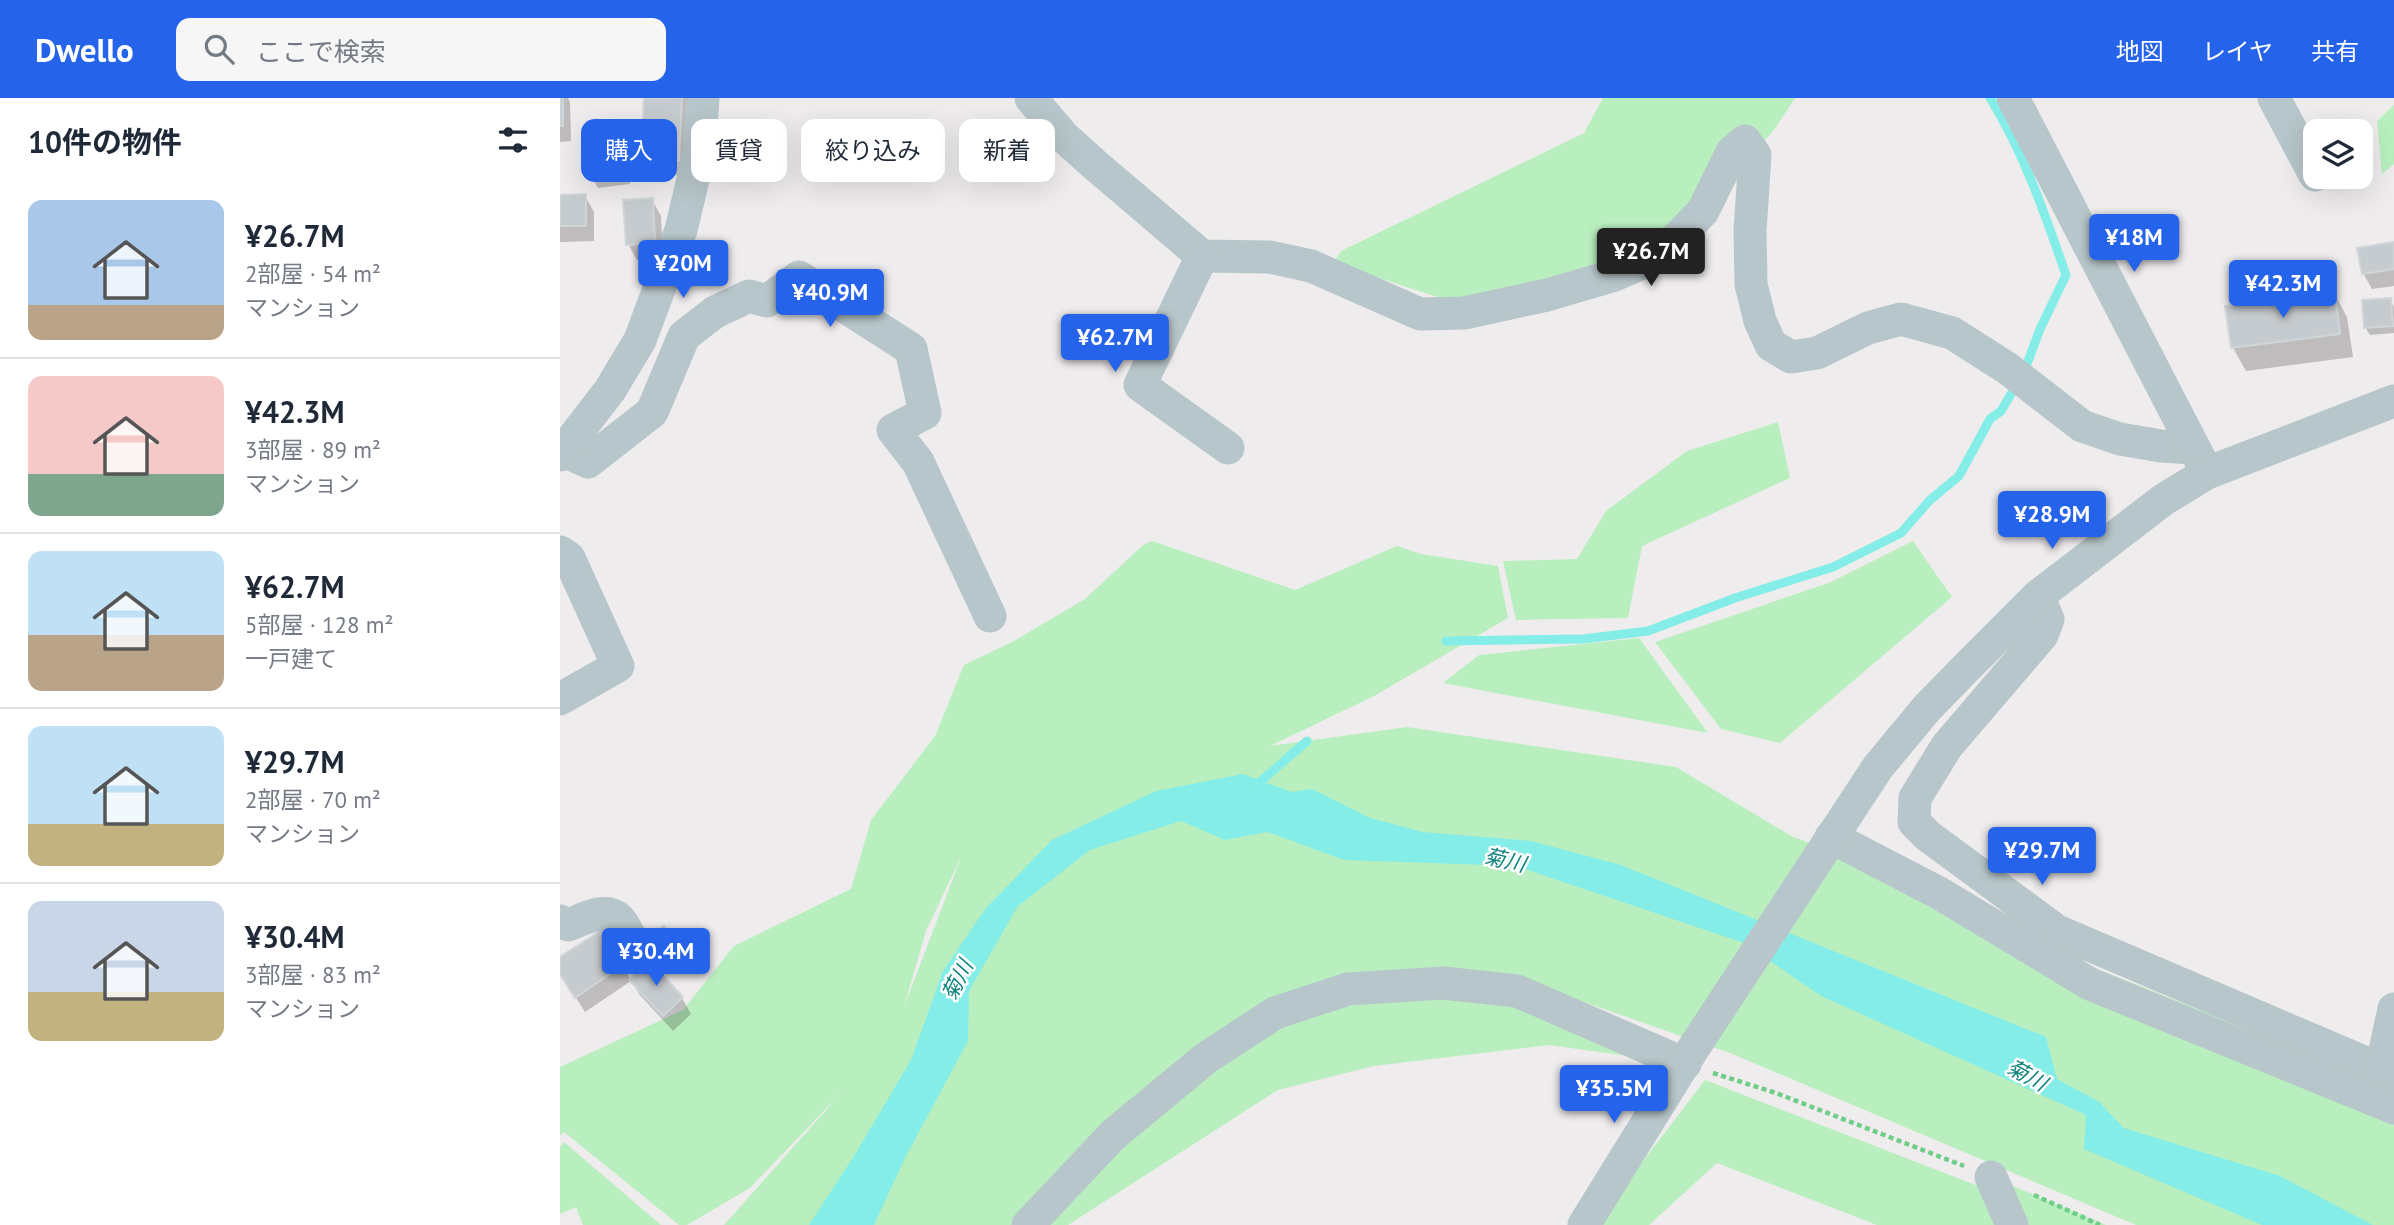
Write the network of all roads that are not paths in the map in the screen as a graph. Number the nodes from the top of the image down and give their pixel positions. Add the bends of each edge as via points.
1 (703, 98) edge
2 (1031, 98) edge
3 (2013, 98) edge
4 (2274, 98) edge
5 (2303, 152) edge
6 (1202, 256) junction
7 (2394, 401) edge
8 (1228, 448) dead end
9 (562, 453) edge
10 (2201, 461) junction
11 (560, 552) edge
12 (2038, 596) junction
13 (990, 616) dead end
14 (560, 699) edge
15 (1828, 842) junction
16 (560, 921) edge
17 (632, 940) dead end
18 (2394, 1009) edge
19 (1688, 1058) junction
20 (2387, 1072) edge
21 (2394, 1108) edge
22 (1991, 1177) road end
23 (1028, 1225) edge
24 (1584, 1225) edge
25 (2012, 1225) edge

1 - 9 street via 699,153 681,230 640,340 610,390
2 - 6 street via 1063,136
3 - 10 street
4 - 5 street
6 - 8 street via 1140,384
6 - 10 street via 1269,257 1300,264 1420,314 1464,313 1547,295 1649,260 1703,211 1732,152 1745,141 1755,155 1751,284 1771,345 1791,357 1817,353 1868,328 1901,319 1952,333 2082,426
7 - 10 street
9 - 13 street via 589,461 652,412 684,336 715,312 749,296 768,301 799,277 911,349 925,413 893,430 918,461
10 - 12 street via 2163,500
11 - 14 street via 569,558 618,666
12 - 15 street via 1919,718 1878,767
12 - 20 street via 2048,620 2042,635 1947,746 1915,798 1914,822 2057,931
15 - 19 street
15 - 21 street via 1939,893 2090,984
16 - 17 street via 568,925 594,914 611,915
18 - 20 street
19 - 23 street via 1517,991 1443,983 1348,989 1275,1013 1206,1058 1113,1135
19 - 24 street
22 - 25 street

